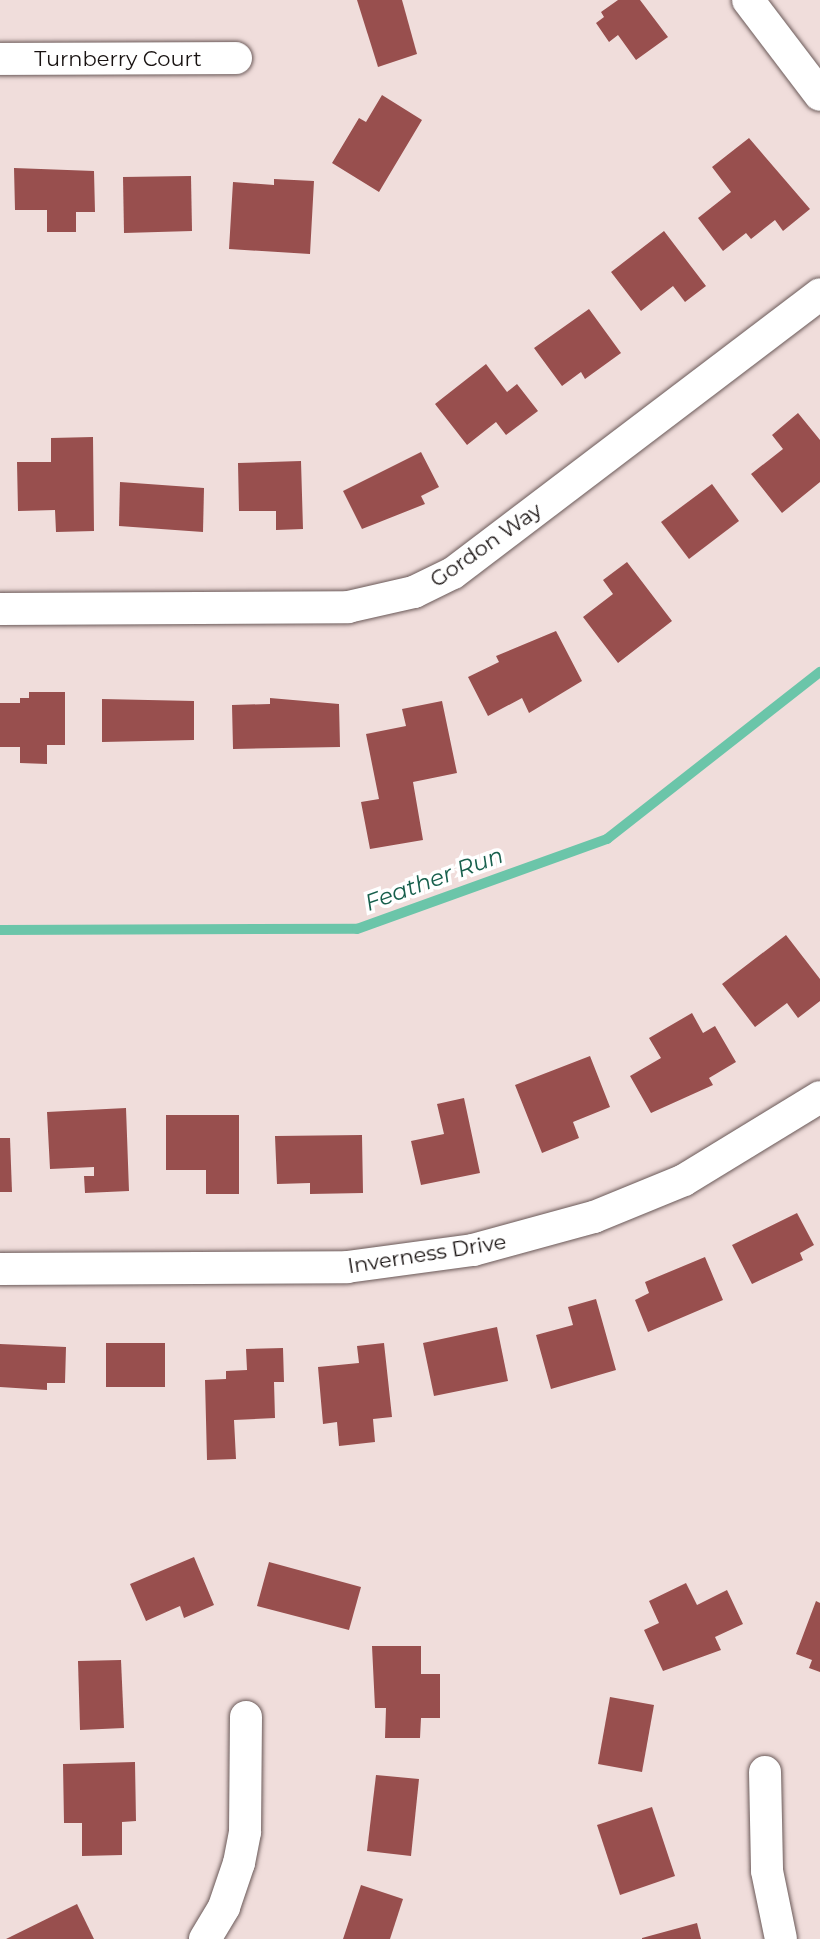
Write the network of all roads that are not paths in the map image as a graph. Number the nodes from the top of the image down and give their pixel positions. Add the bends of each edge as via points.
1 (748, 0) edge
2 (236, 58) dead end
3 (0, 59) edge
4 (820, 94) edge
5 (820, 294) edge
6 (0, 609) edge
7 (820, 1097) edge
8 (0, 1269) edge
9 (246, 1717) dead end
10 (765, 1772) dead end
11 (205, 1939) edge
12 (781, 1939) edge

1 - 4 street
2 - 3 street, Turnberry Court
5 - 6 street, Gordon Way via 453,573 415,592 348,607
7 - 8 street, Inverness Drive via 684,1180 594,1217 473,1250 335,1268
9 - 11 street via 241,1853 224,1907
10 - 12 street via 767,1871

